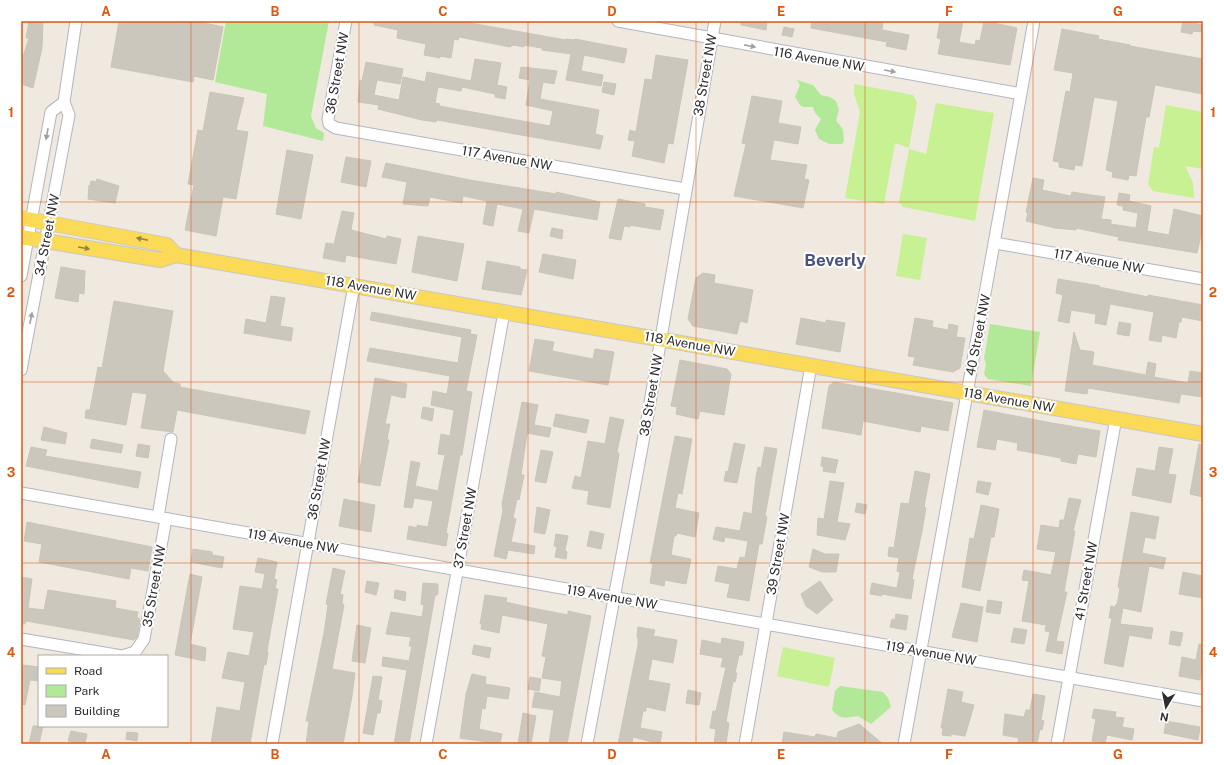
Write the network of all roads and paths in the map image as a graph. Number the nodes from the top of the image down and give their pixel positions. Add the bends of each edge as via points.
1 (76, 21) edge
2 (346, 21) edge
3 (618, 21) edge
4 (715, 21) edge
5 (1034, 21) edge
6 (712, 39) junction
7 (1021, 94) junction
8 (64, 102) junction
9 (329, 124) joint
10 (685, 189) junction
11 (26, 219) edge
12 (50, 223) junction
13 (24, 238) edge
14 (46, 241) junction
15 (995, 243) junction
16 (176, 255) junction
17 (21, 276) edge
18 (1203, 279) edge
19 (354, 285) junction
20 (504, 312) junction
21 (661, 339) junction
22 (812, 365) junction
23 (21, 370) edge
24 (967, 392) junction
25 (1116, 418) junction
26 (1203, 434) edge
27 (171, 439) dead end
28 (21, 493) edge
29 (162, 518) junction
30 (307, 544) junction
31 (457, 570) junction
32 (613, 597) junction
33 (765, 624) junction
34 (21, 639) edge
35 (921, 651) junction
36 (116, 655) edge
37 (125, 655) edge
38 (1069, 677) junction
39 (1203, 701) edge
40 (272, 744) edge
41 (426, 744) edge
42 (587, 744) edge
43 (745, 744) edge
44 (904, 744) edge
45 (1057, 744) edge

1 - 8 street, 34 Street NW
2 - 9 street, 36 Street NW
3 - 6 street, 116 Avenue NW
4 - 6 street, 38 Street NW
5 - 7 street, 40 Street NW
6 -> 7 street, 116 Avenue NW
6 - 10 street, 38 Street NW
7 - 15 street, 40 Street NW
8 -> 11 street, 34 Street NW via 51,112
8 - 12 street, 34 Street NW via 69,115
9 - 10 street, 117 Avenue NW via 336,128
10 - 21 street, 38 Street NW
11 - 12 main road, 118 Avenue NW
11 - 13 street, 34 Street NW
12 - 14 street, 34 Street NW
16 -> 12 main road, 118 Avenue NW via 167,245
13 - 14 main road, 118 Avenue NW
13 - 17 street, 34 Street NW
14 -> 16 main road, 118 Avenue NW via 160,260
23 -> 14 street, 34 Street NW
15 - 18 street, 117 Avenue NW
15 - 24 street, 40 Street NW
16 - 19 main road, 118 Avenue NW
19 - 20 main road, 118 Avenue NW
19 - 30 street, 36 Street NW
20 - 21 main road, 118 Avenue NW
20 - 31 street, 37 Street NW
21 - 22 main road, 118 Avenue NW
21 - 32 street, 38 Street NW
22 - 24 main road, 118 Avenue NW
22 - 33 street, 39 Street NW
24 - 25 main road, 118 Avenue NW
24 - 35 street, 40 Street NW
25 - 26 main road, 118 Avenue NW
25 - 38 street, 41 Street NW
27 - 29 street, 35 Street NW
28 - 29 street, 119 Avenue NW
29 - 30 street, 119 Avenue NW
29 - 37 street, 35 Street NW via 144,639 135,652
30 - 31 street, 119 Avenue NW
30 - 40 street, 36 Street NW
31 - 32 street, 119 Avenue NW
31 - 41 street, 37 Street NW
32 - 33 street, 119 Avenue NW
32 - 42 street, 38 Street NW
33 - 35 street, 119 Avenue NW
33 - 43 street, 39 Street NW
34 - 36 street, 35 Street NW
35 - 38 street, 119 Avenue NW
35 - 44 street, 40 Street NW
38 - 39 street, 119 Avenue NW
38 - 45 street, 41 Street NW

